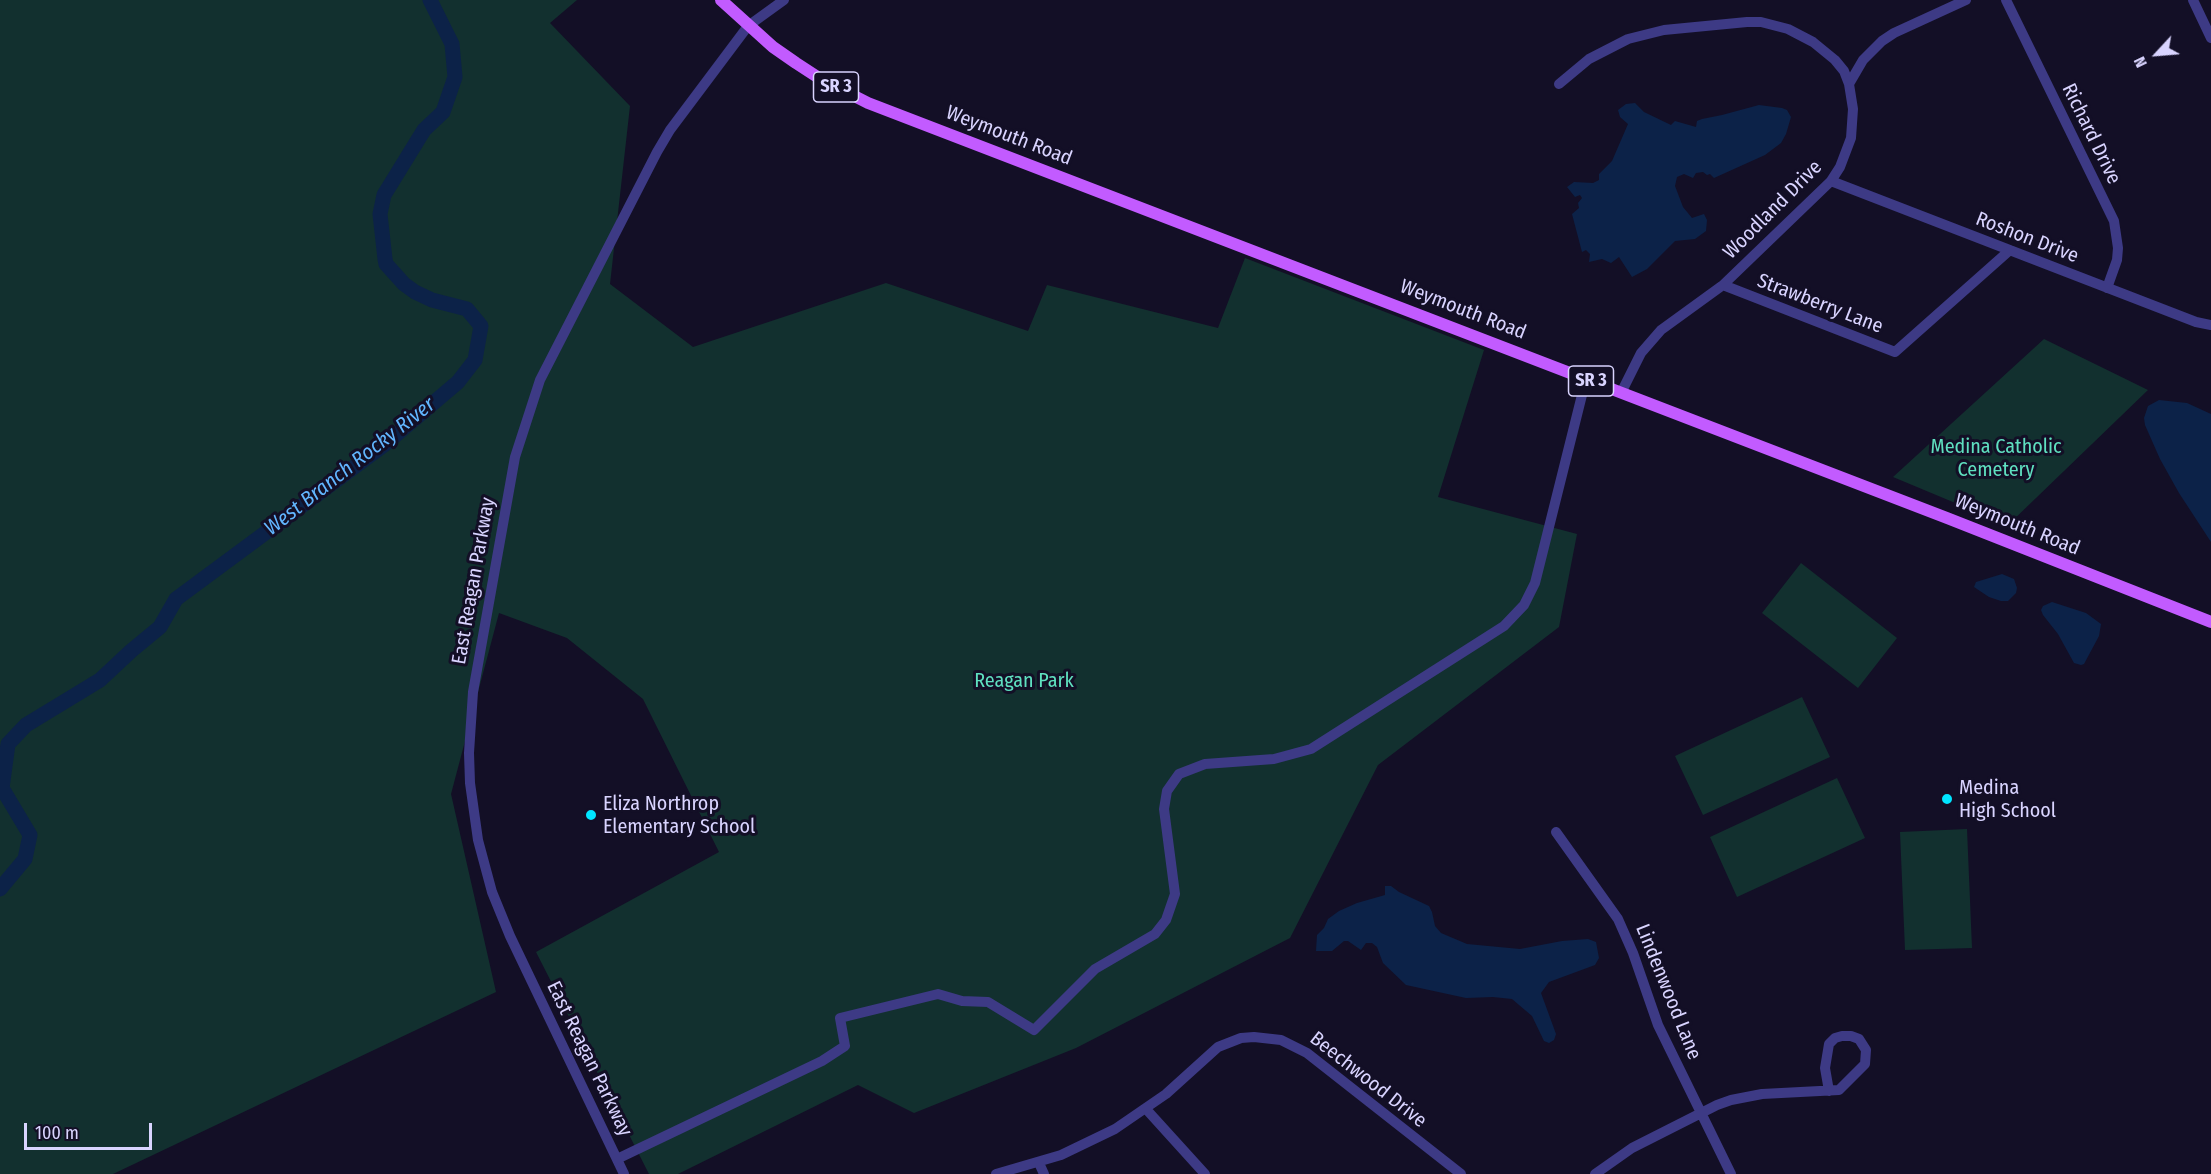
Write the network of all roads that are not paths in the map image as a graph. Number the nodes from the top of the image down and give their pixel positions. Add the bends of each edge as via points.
1 (721, 0) edge
2 (784, 0) edge
3 (1966, 0) edge
4 (2006, 0) edge
5 (2193, 0) edge
6 (748, 26) junction
7 (2211, 38) edge
8 (1835, 60) junction
9 (1863, 60) junction
10 (1559, 84) dead end
11 (1849, 84) junction
12 (1831, 181) junction
13 (2010, 250) junction
14 (1723, 285) junction
15 (2107, 288) junction
16 (2211, 325) edge
17 (1586, 379) junction
18 (1621, 393) junction
19 (2211, 622) edge
20 (1556, 832) dead end
21 (1829, 1090) junction
22 (1146, 1109) junction
23 (1701, 1113) junction
24 (616, 1159) junction
25 (1039, 1163) junction
26 (624, 1174) edge
27 (996, 1174) edge
28 (1044, 1174) edge
29 (1204, 1174) edge
30 (1461, 1174) edge
31 (1595, 1174) edge
32 (1731, 1174) edge

1 - 6 main road, Weymouth Road / SR 3
2 - 6 street, East Reagan Parkway
3 - 9 street via 1894,33
4 - 15 street, Richard Drive via 2114,221 2117,260
5 - 7 street
6 - 17 main road, Weymouth Road / SR 3 via 795,63 868,103
6 - 24 street, East Reagan Parkway via 657,152 540,380 515,457 473,692 470,783 478,840 492,892
8 - 9 street
8 - 10 street via 1814,42 1788,29 1746,22 1664,30 1628,39 1588,59
8 - 11 street
9 - 11 street
11 - 12 street, Woodland Drive via 1853,109 1851,138
12 - 13 street, Roshon Drive
12 - 14 street, Woodland Drive
13 - 14 street, Strawberry Lane via 1895,352
13 - 15 street, Roshon Drive
14 - 18 street, Woodland Drive via 1650,342
15 - 16 street, Roshon Drive
17 - 18 main road, Weymouth Road / SR 3
17 - 24 street via 1535,583 1524,605 1504,626 1311,749 1274,759 1205,764 1175,778 1167,791 1164,809 1175,894 1166,920 1155,934 1095,969 1034,1030 988,1002 962,1001 938,994 840,1018 845,1046 822,1061
18 - 19 main road, Weymouth Road / SR 3
20 - 23 street, Lindenwood Lane via 1618,919 1657,1023
21 - 21 street via 1839,1090 1865,1065 1866,1050 1859,1039 1842,1036 1829,1044
21 - 23 street via 1746,1096
22 - 25 street, Beechwood Drive via 1087,1144
22 - 29 street
22 - 30 street, Beechwood Drive via 1218,1047 1254,1036 1281,1040 1307,1053
23 - 31 street via 1632,1148
23 - 32 street, Lindenwood Lane
24 - 26 street, East Reagan Parkway
25 - 27 street, Beechwood Drive
25 - 28 street

